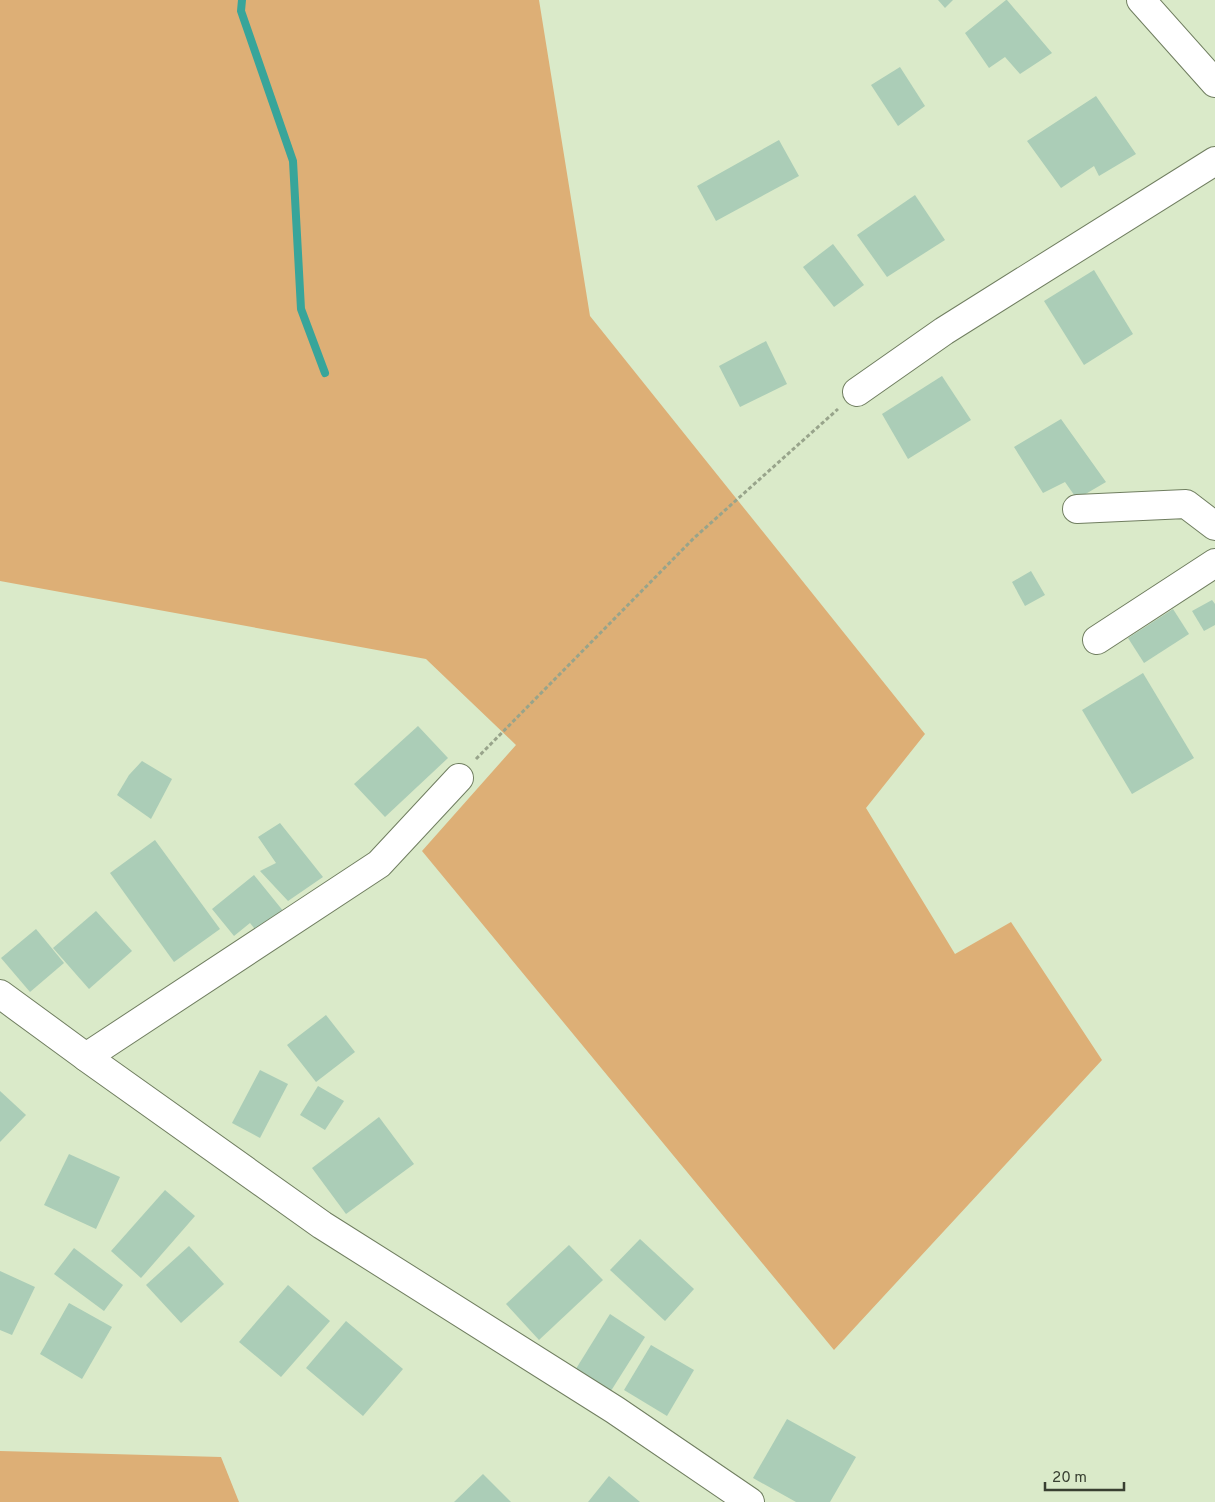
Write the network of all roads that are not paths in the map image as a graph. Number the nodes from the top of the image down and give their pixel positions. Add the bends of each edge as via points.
1 (1140, 0) edge
2 (1215, 83) edge
3 (1215, 161) edge
4 (857, 392) road end
5 (1076, 509) dead end
6 (1215, 526) edge
7 (1215, 563) edge
8 (1097, 640) dead end
9 (459, 778) road end
10 (0, 994) edge
11 (86, 1057) junction
12 (750, 1502) edge

1 - 2 street
3 - 4 street via 944,331
5 - 6 street via 1186,504
7 - 8 street
9 - 11 street via 379,864
10 - 11 street
11 - 12 street via 322,1225 614,1410

